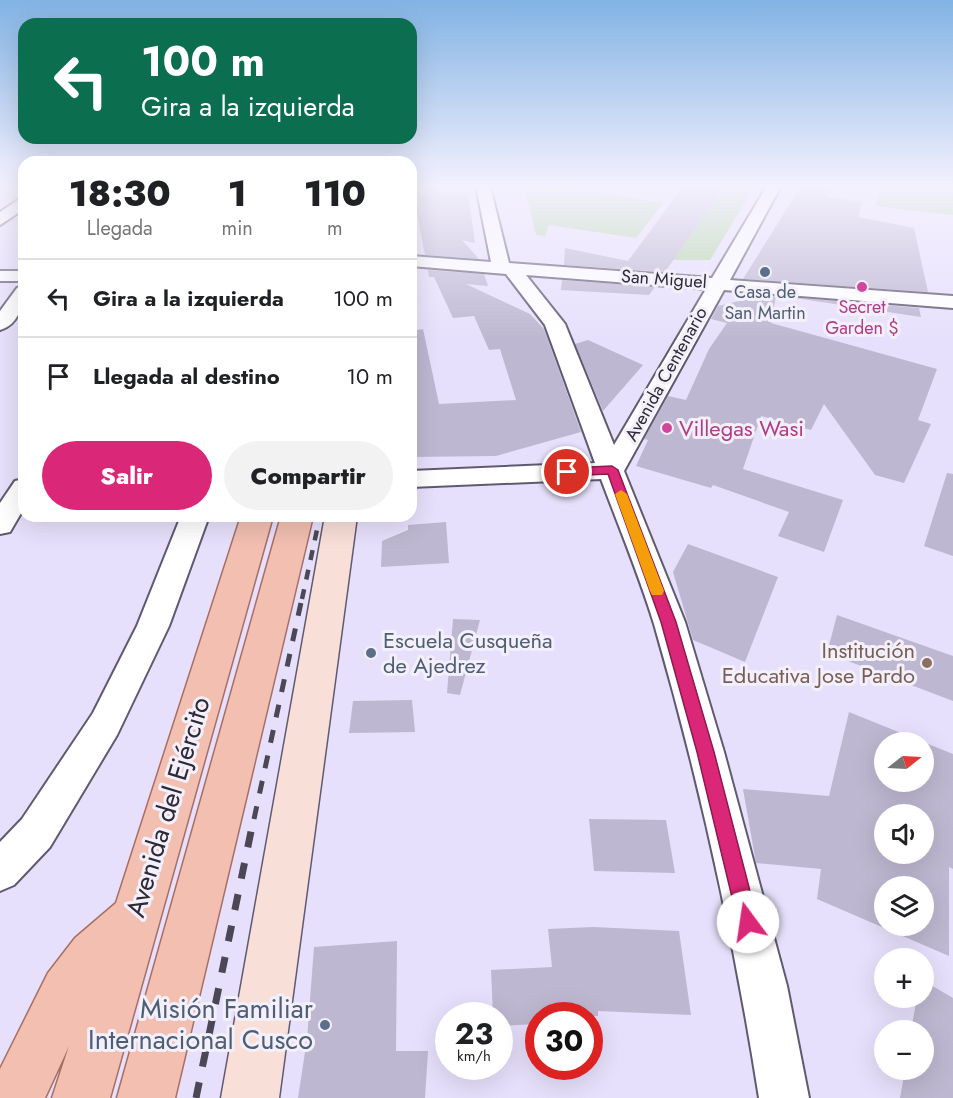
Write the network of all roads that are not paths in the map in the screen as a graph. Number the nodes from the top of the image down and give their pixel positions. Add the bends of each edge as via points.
1 (498, 237) edge
2 (744, 237) edge
3 (417, 261) edge
4 (506, 267) junction
5 (0, 276) edge
6 (18, 276) edge
7 (717, 283) junction
8 (18, 300) edge
9 (953, 302) edge
10 (0, 324) edge
11 (612, 470) junction
12 (417, 479) edge
13 (18, 496) edge
14 (193, 522) edge
15 (255, 522) edge
16 (295, 522) edge
17 (340, 522) edge
18 (0, 525) edge
19 (0, 871) edge
20 (134, 920) junction
21 (16, 1098) edge
22 (81, 1098) edge
23 (146, 1098) edge
24 (250, 1098) edge
25 (784, 1098) edge

1 - 4 street
2 - 7 street, Avenida Centenario
3 - 4 street, San Miguel
4 - 7 street, San Miguel
4 - 11 street via 555,324
5 - 6 street
7 - 9 street, San Miguel
7 - 11 street, Avenida Centenario
8 - 10 street
11 - 12 street
11 - 25 street via 669,622 706,752 764,986
13 - 18 street
14 - 19 street via 153,626 105,724 36,833
15 - 20 main road, Avenida del Ejército
16 - 23 main road, Avenida del Ejército
17 - 24 main road
20 - 21 main road via 93,956 67,992
20 - 22 main road, Avenida del Ejército

